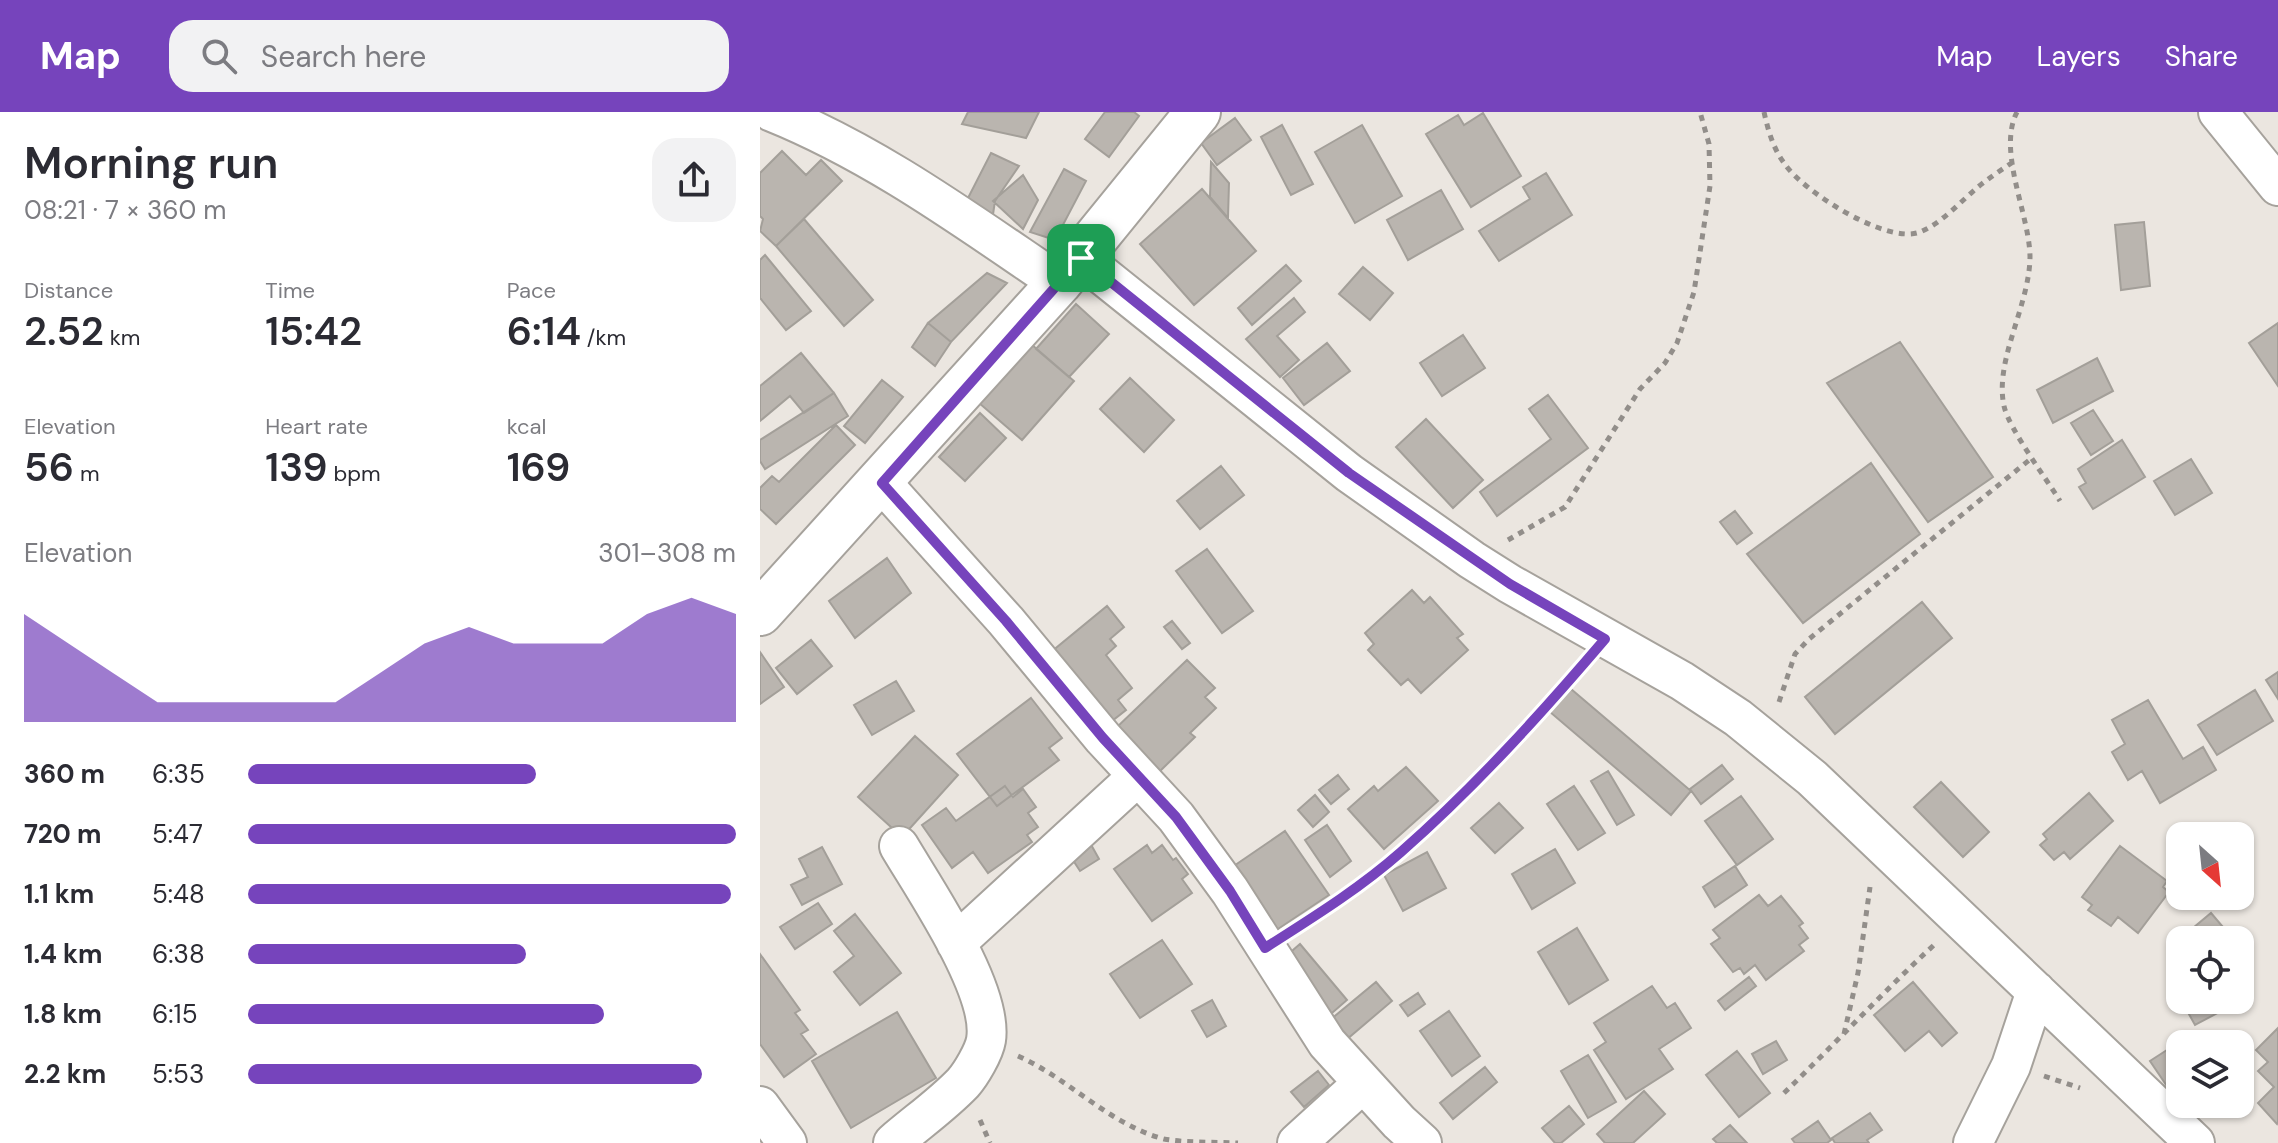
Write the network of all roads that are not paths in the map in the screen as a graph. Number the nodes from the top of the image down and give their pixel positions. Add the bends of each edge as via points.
1 (772, 112) edge
2 (1198, 112) edge
3 (2218, 112) edge
4 (2278, 186) edge
5 (1070, 271) junction
6 (882, 483) junction
7 (760, 613) edge
8 (1138, 776) junction
9 (899, 846) dead end
10 (956, 943) junction
11 (2036, 991) junction
12 (1363, 1083) junction
13 (760, 1106) edge
14 (787, 1143) edge
15 (893, 1143) edge
16 (1297, 1143) edge
17 (1422, 1143) edge
18 (1973, 1143) edge
19 (2195, 1143) edge

1 - 5 street via 861,154 943,205
2 - 5 street
3 - 4 street
5 - 6 street
5 - 11 street via 1472,560 1682,681 1766,741 1878,838
6 - 7 street
6 - 8 street
8 - 10 street
8 - 12 street via 1204,853 1327,1043
9 - 10 street
10 - 15 street via 977,988 986,1042 965,1082
11 - 18 street via 2011,1066
11 - 19 street
12 - 16 street
12 - 17 street
13 - 14 street

